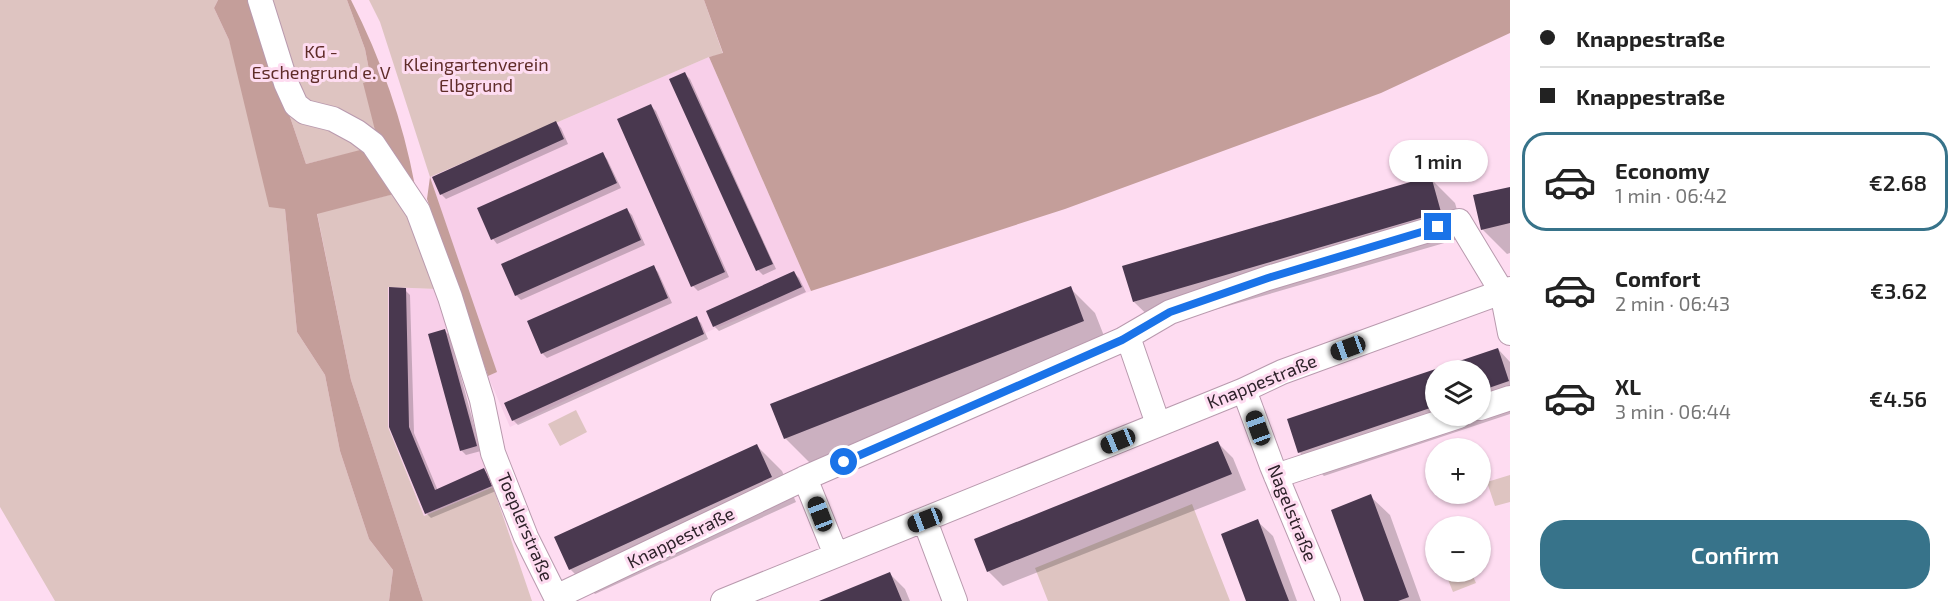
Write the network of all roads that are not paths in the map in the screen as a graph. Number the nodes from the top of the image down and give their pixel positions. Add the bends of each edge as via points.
1 (260, 0) edge
2 (1506, 290) edge
3 (1510, 333) edge
4 (1128, 337) junction
5 (1244, 390) junction
6 (1510, 398) edge
7 (1491, 404) edge
8 (1158, 424) junction
9 (1428, 426) edge
10 (1276, 476) junction
11 (805, 478) junction
12 (925, 520) junction
13 (836, 555) junction
14 (557, 599) edge
15 (723, 601) edge
16 (955, 601) edge
17 (1328, 601) edge

1 - 14 street, Toeplerstraße via 296,105 305,112 333,119 373,144 418,211 475,377 493,453 526,537
2 - 3 street, Knappestraße
2 - 4 street, Knappestraße via 1459,221 1181,308
2 - 5 street, Knappestraße via 1282,372
4 - 8 street
4 - 11 street, Knappestraße
5 - 8 street, Knappestraße
5 - 10 street, Nagelstraße
6 - 7 street
8 - 12 street, Knappestraße
9 - 10 street
10 - 17 street, Nagelstraße
11 - 13 street
11 - 14 street, Knappestraße
12 - 13 street, Knappestraße
12 - 16 street
13 - 15 street, Knappestraße

